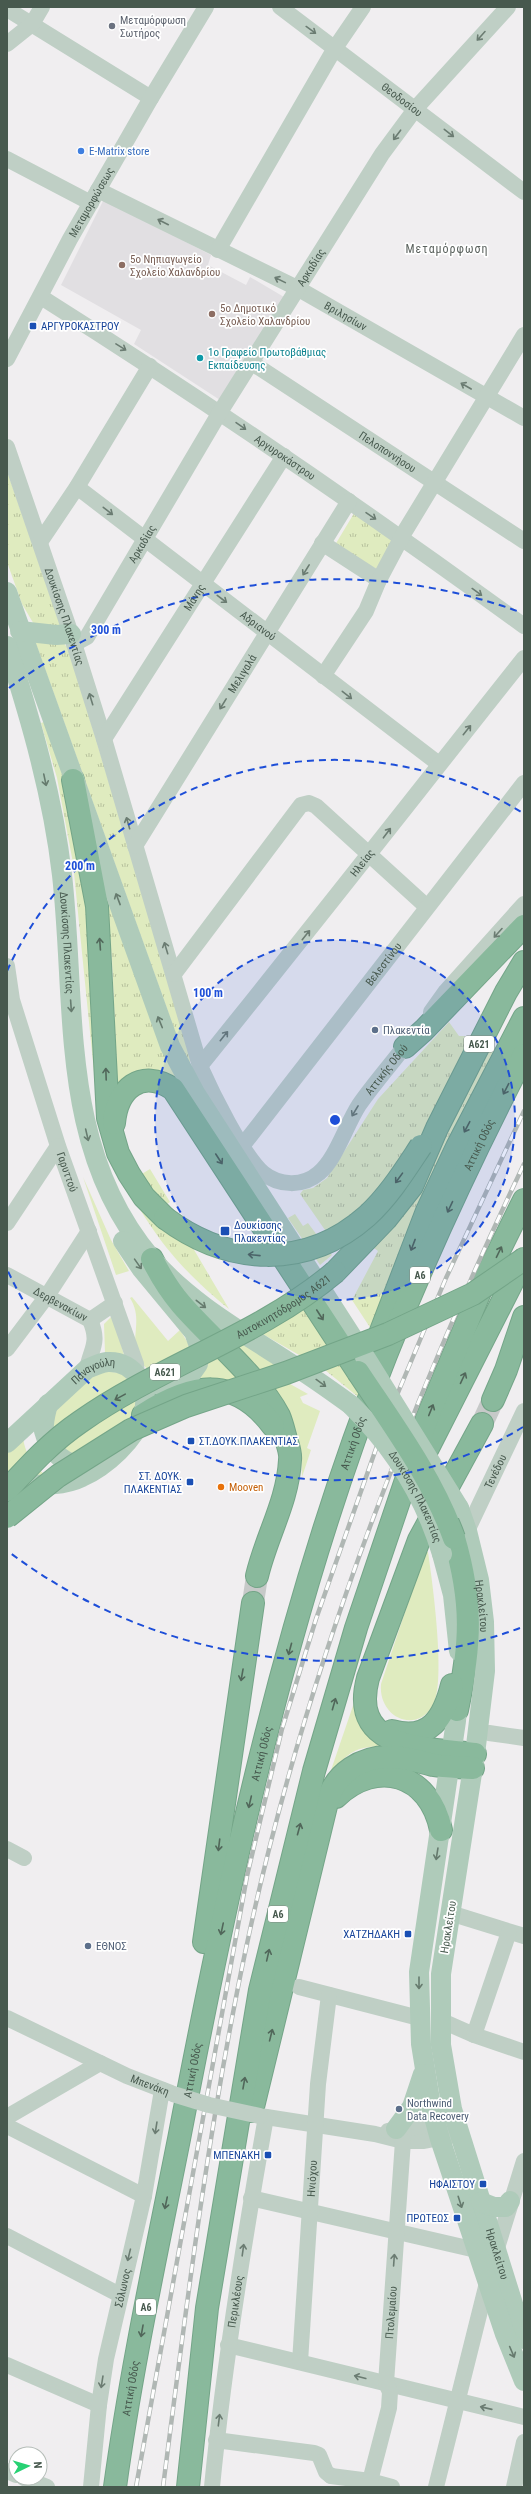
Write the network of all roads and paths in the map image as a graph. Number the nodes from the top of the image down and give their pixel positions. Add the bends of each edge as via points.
1 (42, 7) edge
2 (206, 7) edge
3 (280, 7) edge
4 (363, 7) edge
5 (508, 7) edge
6 (7, 9) edge
7 (32, 24) junction
8 (7, 44) edge
9 (335, 48) junction
10 (151, 98) junction
11 (416, 108) junction
12 (7, 160) edge
13 (524, 192) edge
14 (94, 196) junction
15 (218, 250) junction
16 (297, 288) junction
17 (41, 297) junction
18 (524, 335) edge
19 (7, 359) edge
20 (252, 362) junction
21 (150, 366) junction
22 (486, 397) junction
23 (220, 412) junction
24 (524, 418) edge
25 (7, 447) edge
26 (284, 456) junction
27 (436, 481) junction
28 (77, 487) junction
29 (349, 501) junction
30 (402, 537) junction
31 (144, 538) junction
32 (524, 541) edge
33 (40, 542) junction
34 (322, 543) junction
35 (379, 580) junction
36 (203, 584) junction
37 (7, 592) edge
38 (524, 626) edge
39 (20, 631) junction
40 (267, 633) junction
41 (77, 638) junction
42 (9, 658) edge
43 (524, 658) edge
44 (323, 676) junction
45 (104, 739) junction
46 (439, 764) junction
47 (73, 780) junction
48 (524, 783) edge
49 (135, 846) junction
50 (370, 856) junction
51 (524, 904) edge
52 (427, 907) junction
53 (524, 926) edge
54 (524, 962) edge
55 (7, 966) edge
56 (174, 974) junction
57 (524, 988) edge
58 (10, 1004) edge
59 (524, 1018) edge
60 (405, 1047) junction
61 (524, 1054) edge
62 (200, 1066) junction
63 (114, 1140) junction
64 (243, 1145) junction
65 (58, 1146) junction
66 (428, 1149) junction
67 (96, 1165) junction
68 (279, 1182) joint
69 (524, 1200) edge
70 (7, 1223) edge
71 (89, 1231) junction
72 (152, 1259) junction
73 (524, 1259) edge
74 (524, 1271) edge
75 (7, 1275) edge
76 (47, 1296) junction
77 (113, 1299) junction
78 (524, 1317) edge
79 (90, 1320) junction
80 (388, 1334) junction
81 (7, 1349) edge
82 (361, 1364) junction
83 (87, 1369) junction
84 (139, 1378) junction
85 (493, 1400) tunnel mouth
86 (48, 1404) junction
87 (524, 1411) edge
88 (143, 1415) junction
89 (482, 1424) tunnel mouth
90 (7, 1443) edge
91 (288, 1448) junction
92 (103, 1464) junction
93 (7, 1484) edge
94 (7, 1490) edge
95 (332, 1503) junction
96 (394, 1512) junction
97 (7, 1517) edge
98 (454, 1541) junction
99 (257, 1576) tunnel mouth
100 (253, 1603) tunnel mouth
101 (459, 1658) junction
102 (365, 1692) junction
103 (457, 1710) junction
104 (489, 1733) dead end
105 (524, 1738) edge
106 (450, 1759) junction
107 (474, 1761) junction
108 (325, 1813) junction
109 (441, 1830) junction
110 (7, 1849) edge
111 (24, 1858) dead end
112 (450, 1913) junction
113 (509, 1932) junction
114 (524, 1936) edge
115 (299, 1987) dead end
116 (329, 1995) junction
117 (7, 2018) edge
118 (420, 2018) junction
119 (440, 2020) junction
120 (474, 2035) junction
121 (524, 2052) edge
122 (100, 2063) junction
123 (424, 2068) junction
124 (168, 2092) junction
125 (263, 2116) junction
126 (7, 2117) edge
127 (316, 2125) junction
128 (7, 2126) edge
129 (457, 2127) junction
130 (438, 2132) junction
131 (399, 2135) junction
132 (524, 2162) edge
133 (174, 2165) junction
134 (144, 2196) junction
135 (251, 2198) junction
136 (510, 2201) junction
137 (481, 2202) junction
138 (223, 2204) junction
139 (310, 2212) junction
140 (396, 2232) junction
141 (7, 2236) edge
142 (476, 2250) junction
143 (496, 2251) junction
144 (487, 2283) junction
145 (120, 2295) junction
146 (478, 2317) junction
147 (500, 2322) junction
148 (524, 2339) edge
149 (228, 2345) junction
150 (300, 2362) junction
151 (7, 2365) edge
152 (524, 2381) edge
153 (386, 2383) junction
154 (456, 2401) junction
155 (99, 2405) junction
156 (524, 2417) edge
157 (216, 2440) junction
158 (524, 2442) edge
159 (370, 2481) junction
160 (330, 2482) edge
161 (91, 2487) edge
162 (115, 2487) edge
163 (188, 2487) edge
164 (212, 2487) edge
165 (392, 2487) edge
166 (436, 2487) edge
167 (514, 2487) edge

1 - 7 street
2 - 10 street, Μεταμορφώσεως
3 -> 9 street, Θεοδοσίου
4 - 9 street
5 -> 11 street, Αρκαδίας
6 - 7 street
7 - 8 street
7 - 10 street
9 - 11 street, Θεοδοσίου
9 - 15 street
10 - 14 street, Μεταμορφώσεως
11 -> 13 street, Θεοδοσίου
11 -> 16 street, Αρκαδίας via 382,154
12 - 14 street, Βριλησίων
15 -> 14 street, Βριλησίων
14 - 17 street, Μεταμορφώσεως
16 -> 15 street, Βριλησίων
16 - 20 street, Αρκαδίας
22 -> 16 street, Βριλησίων
17 - 19 street, Μεταμορφώσεως
17 -> 21 street, Αργυροκάστρου
18 - 22 street
20 - 23 street, Αρκαδίας
20 - 27 street, Πελοποννήσου
21 - 23 street, Αργυροκάστρου
21 - 28 street
22 - 24 street, Βριλησίων
22 - 27 street
23 -> 26 street, Αργυροκάστρου
23 - 31 street, Αρκαδίας
25 - 33 street, Δουκίσσης Πλακεντίας
26 - 29 street, Αργυροκάστρου
26 - 36 street, Μάνης
27 - 30 street
27 - 32 street, Πελοποννήσου
28 -> 31 street, Αδριανού
28 - 33 street
29 -> 30 street, Αργυροκάστρου
29 - 34 street, Μελιγαλά
30 - 35 street
30 -> 38 street, Αργυροκάστρου
31 - 36 street, Αδριανού
31 - 41 street, Αρκαδίας
33 - 41 street, Δουκίσσης Πλακεντίας
34 - 35 street
34 -> 40 street, Μελιγαλά
35 - 44 street via 366,611
36 -> 40 street, Αδριανού
36 - 45 street, Μάνης
37 - 39 main road
39 - 41 main road
39 - 47 main road
40 - 44 street, Αδριανού
40 -> 49 street, Μελιγαλά
45 -> 41 street, Δουκίσσης Πλακεντίας
42 -> 67 main road, Δουκίσσης Πλακεντίας via 36,742 55,833 62,875 80,1100
46 -> 43 street, Ηλείας
44 -> 46 street, Αδριανού
49 -> 45 street, Δουκίσσης Πλακεντίας
50 -> 46 street, Ηλείας
63 -> 47 highway via 108,1118 103,980 97,906
82 -> 47 main road via 195,1093 170,1046
48 - 52 street, Βελεστίνου
56 -> 49 street, Δουκίσσης Πλακεντίας
50 - 52 street
50 - 56 street via 316,806 309,803 301,805
62 -> 50 street, Ηλείας
51 -> 60 street, Αττικής Οδού via 446,991
52 - 64 street, Βελεστίνου
53 - 60 highway
54 - 66 highway, Α621 via 506,992
55 - 58 street, Γαρυττού
56 - 62 street, Δουκίσσης Πλακεντίας
57 - 66 highway
58 - 65 street, Γαρυττού
59 -> 95 highway via 457,1147 414,1241 346,1428
60 -> 68 street, Αττικής Οδού via 358,1106 324,1168 310,1179 294,1183
61 -> 95 highway, Αττική Οδός / Α6 via 431,1248 372,1390
62 - 64 street, Δουκίσσης Πλακεντίας via 213,1097
66 -> 63 highway, bridge via 358,1223 312,1249 274,1256 229,1250 193,1236 165,1218 144,1197 133,1181
63 -> 82 highway via 117,1106 127,1089 136,1083 152,1080 173,1089
64 - 68 street, Δουκίσσης Πλακεντίας via 259,1169
65 - 70 street
65 - 71 street, Γαρυττού
66 -> 94 highway, Αυτοκινητόδρομος Α621 / Α621, bridge via 417,1178 386,1219 313,1290 286,1309 156,1376 79,1422 42,1452
67 - 72 main road, Δουκίσσης Πλακεντίας via 112,1201
67 -> 84 main road, Παναγούλη via 100,1192 121,1239 141,1268 194,1332 199,1346 198,1364 186,1381 168,1387
96 -> 69 highway, Α6 via 458,1340
71 - 76 street
71 - 77 street, Γαρυττού
72 - 91 highway via 161,1278 181,1304 270,1402 279,1417
72 -> 98 main road, Δουκίσσης Πλακεντίας, bridge via 192,1297 230,1326 315,1379 351,1405 381,1437 408,1475 429,1516
73 - 80 highway, bridge via 473,1294
96 -> 73 highway via 450,1408
74 - 80 highway, bridge via 476,1300
75 - 76 street, Δερβενακίων
76 - 79 street, Δερβενακίων
76 - 81 street
77 - 79 street
77 - 84 street, Γαρυττού
78 - 85 highway
79 - 83 street, Δερβενακίων via 95,1345
80 - 97 highway, bridge via 186,1406 131,1430 58,1476
82 - 98 highway, bridge via 441,1506
82 - 98 main road, Ηρακλείτου, bridge via 459,1508
83 - 84 main road, Παναγούλη via 102,1363 116,1363 127,1367
83 - 86 main road, Παναγούλη
84 - 88 main road via 146,1399
86 - 90 main road, Παναγούλη
86 - 92 main road via 44,1430 53,1450 61,1459 81,1467
87 - 98 street, Τενέδου
88 - 91 highway via 188,1391 208,1389 247,1401 257,1409
88 - 92 main road via 133,1433
89 - 102 highway via 419,1540
91 - 99 highway via 290,1458 286,1488 263,1551
92 - 93 main road via 82,1477 56,1484
95 -> 133 highway, Αττική Οδός / Α6 via 261,1756 211,1978
138 -> 96 highway, Α6 via 260,1990 280,1903 314,1771
98 - 101 main road, Ηρακλείτου via 453,1595
98 - 103 highway via 464,1577 469,1628 467,1662
98 - 107 main road, Ηρακλείτου via 480,1587 486,1644
100 -> 133 highway via 213,1889 180,2080
101 - 102 highway via 445,1706 439,1718 428,1729 408,1734 385,1727 371,1710
101 - 103 main road, Ηρακλείτου
102 - 106 highway via 367,1716 383,1735 401,1744
103 - 106 main road, Ηρακλείτου
104 - 105 street
106 - 107 highway
106 - 108 highway via 392,1756 361,1762 350,1768 335,1783
106 - 109 main road, Ηρακλείτου
107 - 112 main road, Ηρακλείτου
108 - 109 highway via 335,1798 356,1782 372,1776 392,1775 412,1783 424,1794 436,1811
138 -> 108 highway via 245,2140
109 -> 118 main road, Ηρακλείτου via 420,1972
110 - 111 street
112 - 113 street
112 - 119 main road, Ηρακλείτου via 441,1974
113 - 114 street
113 - 120 street
115 - 116 street
116 - 118 street
116 - 127 street, Ηνιόχου
117 - 122 street, Μπενάκη
118 - 123 main road, Ηρακλείτου
119 - 120 street
119 - 129 main road, Ηρακλείτου via 443,2066
120 - 121 street
122 - 124 street, Μπενάκη
122 - 126 street
123 - 130 main road, Ηρακλείτου
123 - 131 main road via 412,2107
124 - 125 street, Μπενάκη, bridge
124 -> 134 street, Σόλωνος
125 - 127 street, Μπενάκη
125 - 135 street, Περικλέους
127 - 131 street, Μπενάκη
127 - 139 street, Ηνιόχου
128 - 134 street
129 - 130 street, Μπενάκη
129 - 137 main road, Ηρακλείτου
130 - 131 street, Μπενάκη
130 -> 142 main road, Ηρακλείτου
131 - 140 street, Πτολεμαίου
132 - 136 street
133 -> 162 highway, Αττική Οδός / Α6 via 144,2316
134 -> 145 street, Σόλωνος
135 - 139 street
149 -> 135 street, Περικλέους
136 - 137 main road via 506,2207 498,2208
136 - 143 street
137 - 143 main road, Ηρακλείτου
138 - 163 highway, Α6 via 207,2308
139 - 140 street
139 - 150 street, Ηνιόχου
140 - 142 street
153 -> 140 street, Πτολεμαίου
141 - 145 street
142 - 144 main road, Ηρακλείτου
143 - 148 main road, Ηρακλείτου
144 - 146 street
144 - 147 main road, Ηρακλείτου
145 -> 155 street, Σόλωνος
146 - 147 street
146 - 154 street
147 -> 152 main road, Ηρακλείτου
149 - 150 street
157 -> 149 street, Περικλέους
153 -> 150 street
151 - 155 street
153 - 154 street
153 - 159 street, Πτολεμαίου via 390,2392 389,2408
156 -> 154 street
154 - 166 street
155 - 161 street, Σόλωνος
157 - 160 street via 314,2452 319,2455
157 - 164 street, Περικλέους
158 - 167 street
159 - 160 street
159 - 165 street

